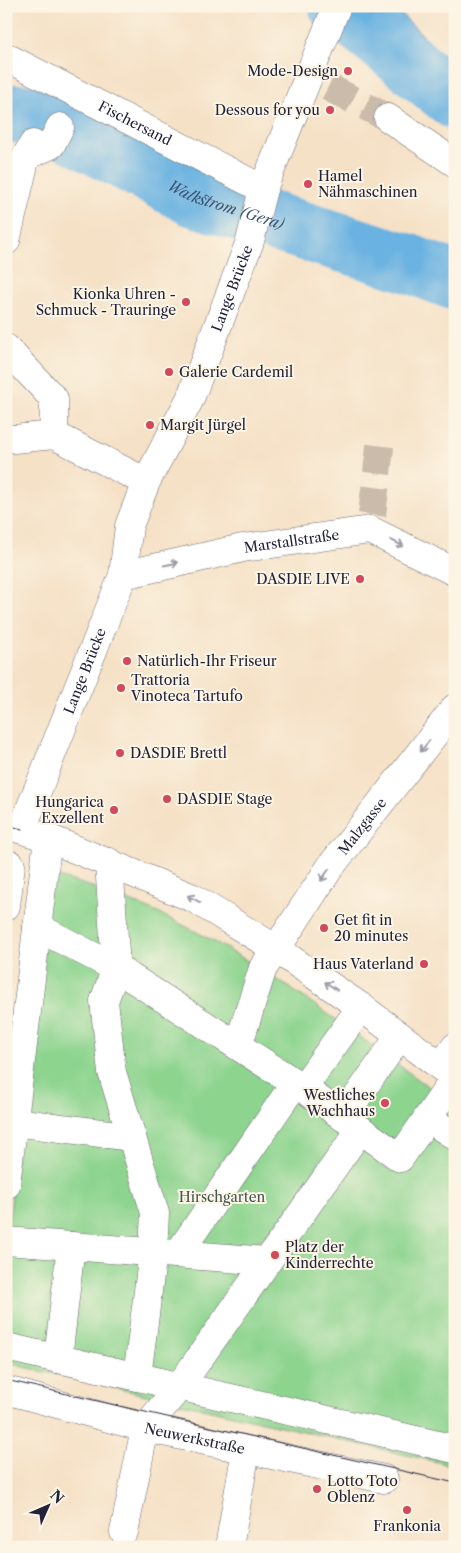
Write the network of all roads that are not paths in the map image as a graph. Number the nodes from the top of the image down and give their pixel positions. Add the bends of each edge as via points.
1 (337, 6) edge
2 (6, 57) edge
3 (388, 118) tunnel mouth
4 (60, 127) dead end
5 (455, 163) edge
6 (261, 196) junction
7 (6, 241) edge
8 (6, 348) edge
9 (54, 435) junction
10 (14, 439) dead end
11 (146, 482) junction
12 (455, 572) edge
13 (123, 574) junction
14 (455, 708) edge
15 (14, 827) edge
16 (48, 838) junction
17 (109, 862) junction
18 (11, 865) dead end
19 (6, 906) edge
20 (37, 927) junction
21 (276, 949) junction
22 (116, 968) junction
23 (361, 1007) junction
24 (399, 1037) junction
25 (238, 1046) junction
26 (451, 1067) edge
27 (299, 1086) junction
28 (427, 1118) junction
29 (14, 1122) junction
30 (351, 1123) junction
31 (455, 1136) edge
32 (132, 1137) junction
33 (6, 1185) edge
34 (6, 1241) edge
35 (71, 1246) junction
36 (166, 1253) junction
37 (267, 1261) junction
38 (6, 1347) edge
39 (58, 1359) junction
40 (137, 1377) junction
41 (179, 1387) junction
42 (6, 1390) edge
43 (145, 1428) junction
44 (246, 1450) junction
45 (455, 1450) edge
46 (384, 1479) dead end
47 (122, 1540) edge
48 (229, 1547) edge

1 - 6 street, Lange Brücke via 324,41 318,82
2 - 6 street, Fischersand
3 - 5 street
4 - 7 street via 51,145 30,150
6 - 11 street, Lange Brücke via 250,241 190,399
8 - 9 street via 54,399
9 - 10 street
9 - 11 street
11 - 13 street, Lange Brücke via 129,526
13 -> 12 street, Marstallstraße via 371,523
13 - 15 street, Lange Brücke
14 -> 21 street, Malzgasse via 331,866
15 - 16 street
16 - 17 street
16 - 20 street
21 -> 17 street via 193,898
17 - 22 street
18 - 19 street
20 - 22 street
20 - 29 street
23 -> 21 street
21 - 25 street, Malzgasse via 263,968
22 - 25 street
22 - 32 street via 104,1001 112,1072
23 - 24 street
23 - 27 street
24 - 26 street
24 - 30 street
25 - 27 street
26 - 28 street
27 - 30 street
27 - 36 street
28 - 30 street via 400,1158
28 - 31 street
29 - 32 street
29 - 33 street
30 - 37 street
32 - 36 street
34 - 35 street
35 - 36 street
35 - 39 street
36 - 37 street
36 - 40 street
37 - 41 street
38 - 39 street
39 - 40 street
40 - 41 street
41 - 43 street
41 - 45 street
42 - 43 street, Neuwerkstraße
43 - 44 street, Neuwerkstraße
43 - 47 street
44 - 46 street, Neuwerkstraße
44 - 48 street

